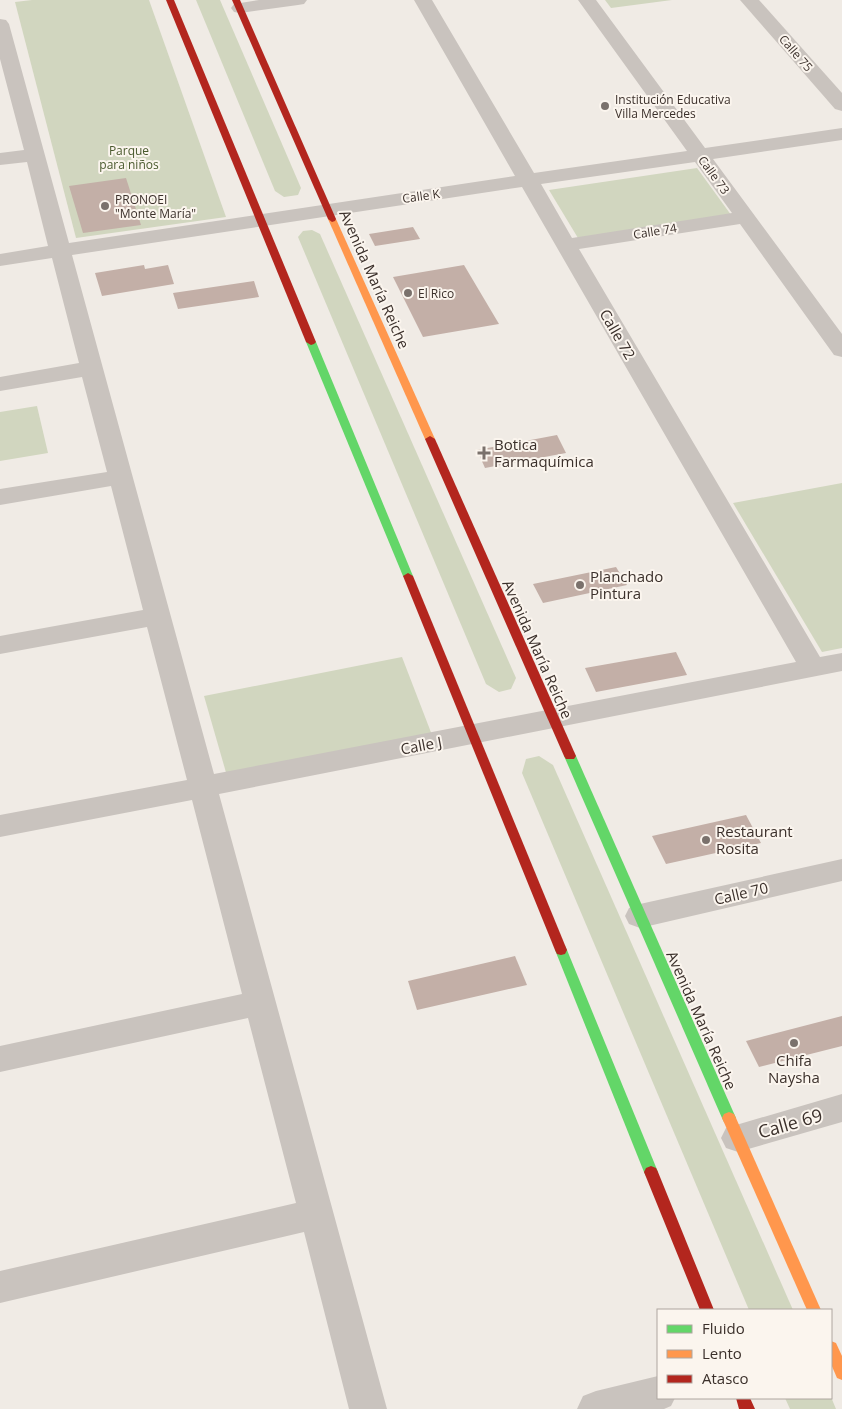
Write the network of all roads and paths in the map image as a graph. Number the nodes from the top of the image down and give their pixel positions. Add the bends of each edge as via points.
1 (170, 0) edge
2 (298, 0) edge
3 (423, 0) edge
4 (587, 0) edge
5 (749, 0) edge
6 (238, 4) edge
7 (0, 24) edge
8 (7, 75) edge
9 (842, 105) edge
10 (842, 134) edge
11 (35, 154) junction
12 (700, 155) junction
13 (0, 159) edge
14 (528, 180) junction
15 (328, 210) junction
16 (745, 216) junction
17 (261, 219) junction
18 (566, 245) junction
19 (60, 251) junction
20 (0, 260) edge
21 (842, 350) edge
22 (92, 368) junction
23 (0, 384) edge
24 (121, 477) junction
25 (0, 497) edge
26 (158, 616) junction
27 (0, 646) edge
28 (842, 662) edge
29 (813, 668) junction
30 (553, 719) junction
31 (474, 735) junction
32 (203, 787) junction
33 (0, 826) edge
34 (842, 870) edge
35 (640, 916) junction
36 (260, 1003) junction
37 (0, 1058) edge
38 (842, 1108) edge
39 (738, 1138) junction
40 (316, 1214) junction
41 (0, 1287) edge
42 (707, 1309) edge
43 (814, 1309) edge
44 (832, 1350) edge
45 (842, 1373) edge
46 (657, 1394) edge
47 (368, 1409) edge
48 (596, 1409) edge

1 - 17 main road
2 - 6 street
3 - 14 street, Calle 72
4 - 12 street, Calle 73
5 - 9 street, Calle 75
6 - 15 main road, Avenida María Reiche
7 - 8 street
8 - 11 street
10 - 12 street, Calle K
11 - 13 street
11 - 19 street
12 - 14 street, Calle K
12 - 16 street, Calle 73
14 - 15 street, Calle K
14 - 18 street, Calle 72
15 - 17 street, Calle K
15 - 30 main road, Avenida María Reiche
16 - 18 street, Calle 74
16 - 21 street, Calle 73
17 - 19 street, Calle K
17 - 31 main road
18 - 29 street, Calle 72
19 - 20 street, Calle K
19 - 22 street
22 - 23 street
22 - 24 street
24 - 25 street
24 - 26 street
26 - 27 street
26 - 32 street
28 - 29 street, Calle J
29 - 30 street, Calle J
30 - 31 street, Calle J
30 - 35 main road, Avenida María Reiche
31 - 32 street, Calle J
31 - 42 main road
32 - 33 street, Calle J
32 - 36 street
34 - 35 street, Calle 70
35 - 39 main road, Avenida María Reiche
36 - 37 street
36 - 40 street
38 - 39 street, Calle 69
39 - 43 main road, Avenida María Reiche
40 - 41 street
40 - 47 street
44 - 45 main road
46 - 48 street

